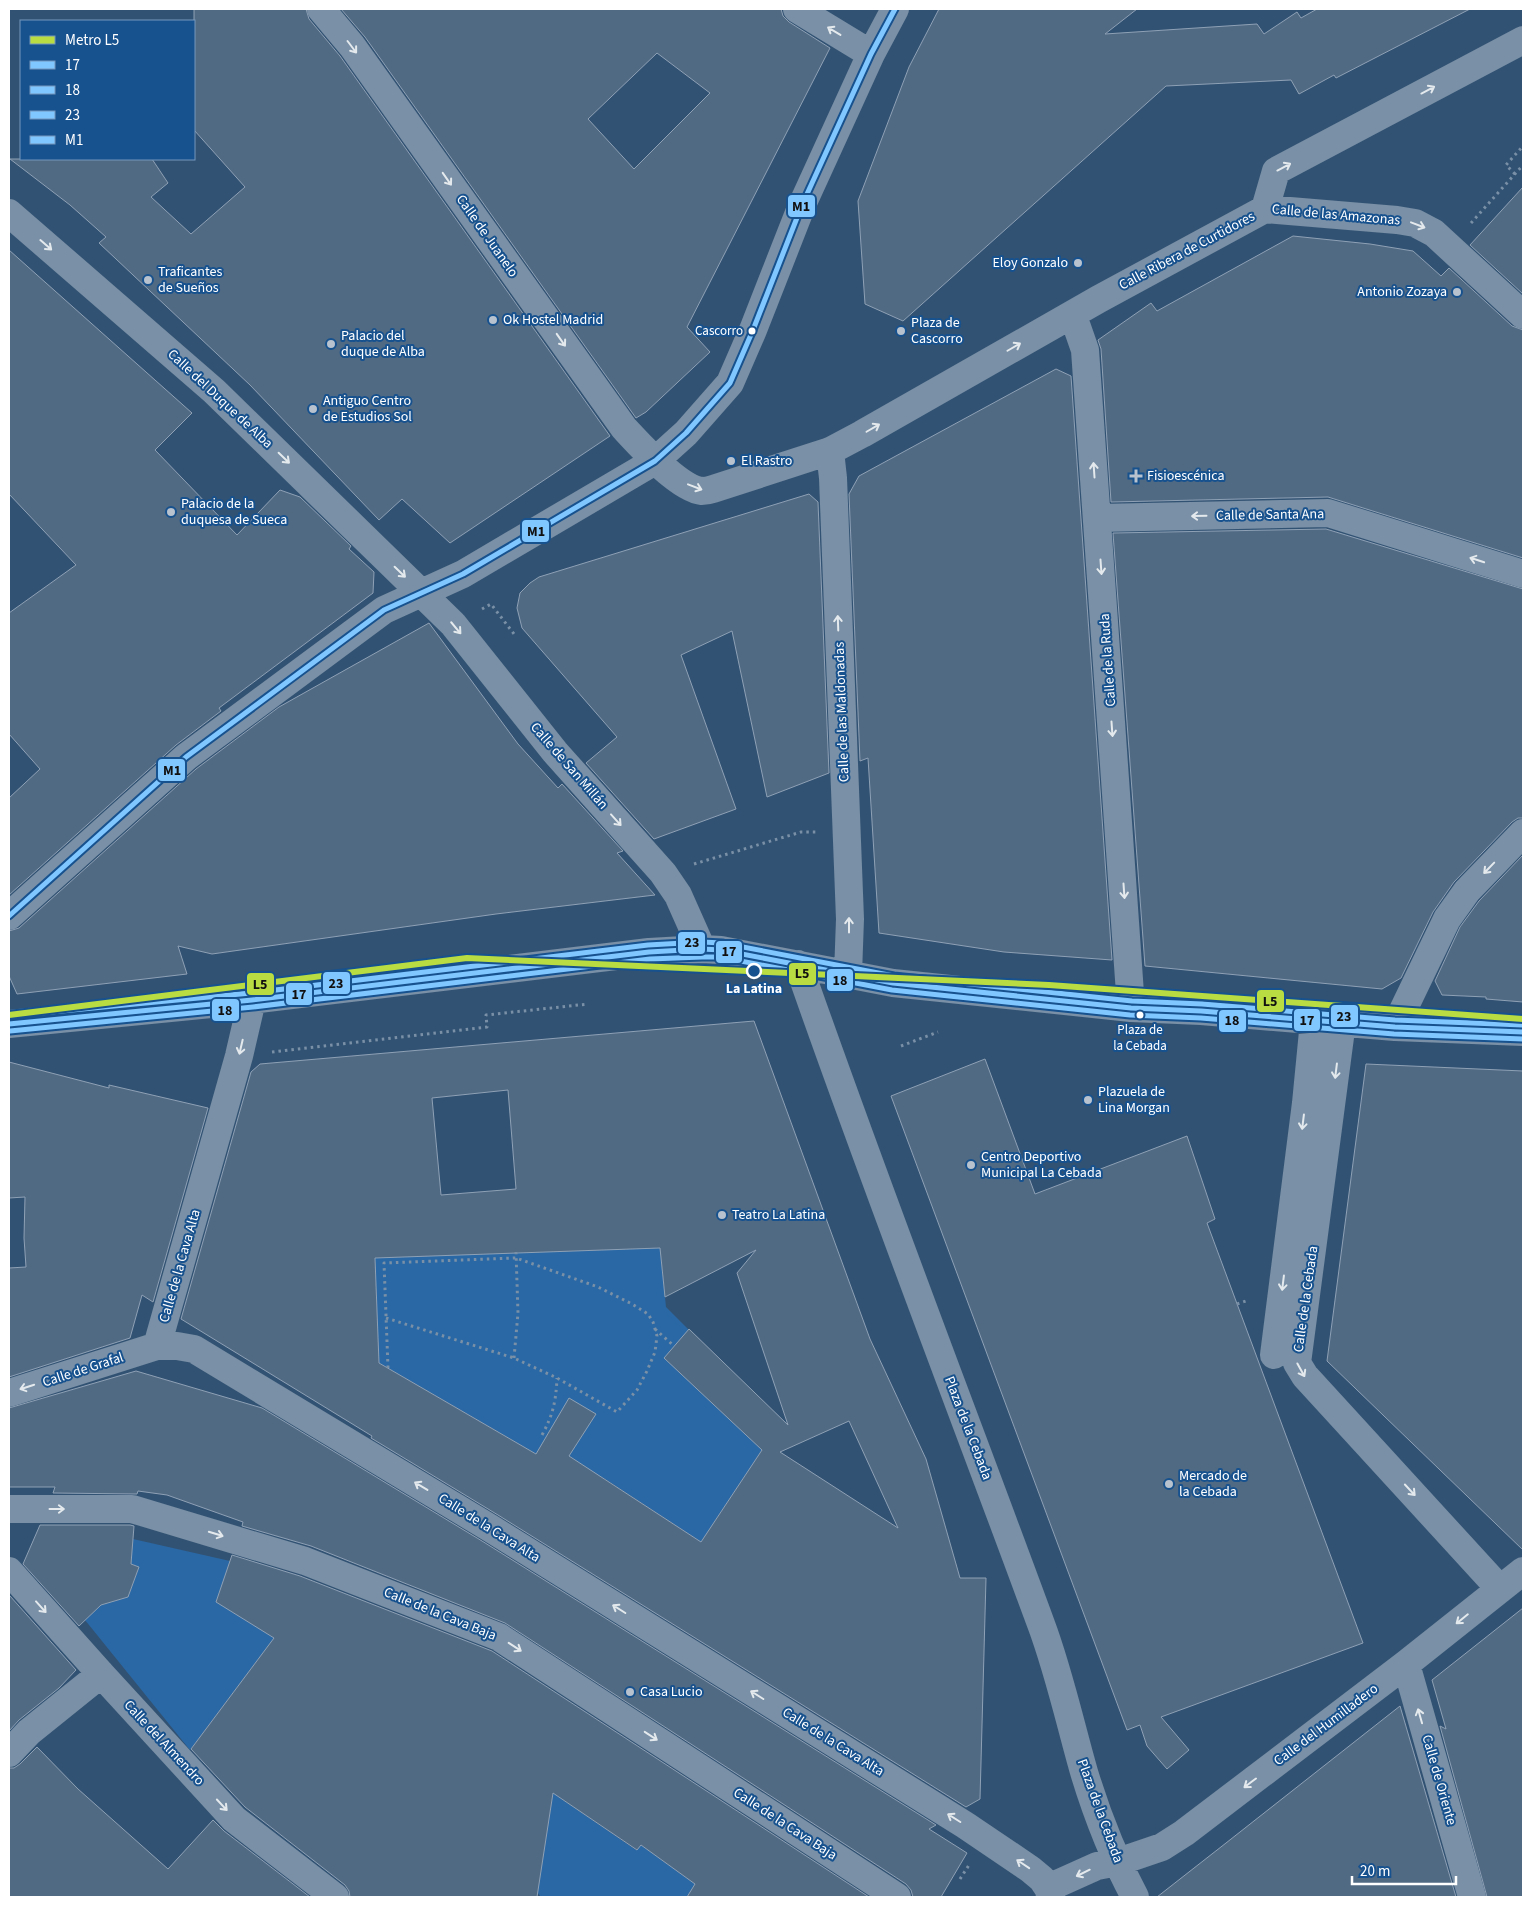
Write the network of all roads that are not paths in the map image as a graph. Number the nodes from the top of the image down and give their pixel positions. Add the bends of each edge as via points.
1 (321, 9) edge
2 (797, 9) edge
3 (895, 9) edge
4 (1523, 40) edge
5 (871, 54) junction
6 (1265, 209) junction
7 (9, 213) edge
8 (1523, 315) edge
9 (1069, 316) junction
10 (830, 451) junction
11 (655, 461) junction
12 (1098, 518) junction
13 (1523, 574) edge
14 (422, 594) junction
15 (1523, 832) edge
16 (9, 916) edge
17 (702, 949) junction
18 (798, 964) junction
19 (840, 972) junction
20 (252, 1000) junction
21 (1132, 1008) junction
22 (1314, 1021) junction
23 (1342, 1022) junction
24 (9, 1024) edge
25 (1395, 1027) junction
26 (1523, 1032) edge
27 (157, 1346) junction
28 (1274, 1355) dead end
29 (9, 1393) edge
30 (9, 1509) edge
31 (9, 1571) edge
32 (1523, 1571) edge
33 (1500, 1589) junction
34 (1406, 1664) junction
35 (101, 1674) junction
36 (9, 1753) edge
37 (1118, 1862) junction
38 (1050, 1893) edge
39 (1131, 1896) edge
40 (335, 1897) edge
41 (897, 1897) edge
42 (1472, 1897) edge

1 -> 11 street, Calle de Juanelo via 352,46 624,428
5 -> 2 street
3 - 5 street
6 -> 4 street, Calle Ribera de Curtidores via 1276,171
5 - 11 street via 802,205 730,382 686,433
6 -> 8 street, Calle de las Amazonas via 1415,223 1434,233
6 - 9 street, Calle Ribera de Curtidores
7 -> 14 street, Calle del Duque de Alba via 214,391
10 -> 9 street, Calle Ribera de Curtidores
12 -> 9 street, Calle de la Ruda via 1085,350
11 -> 10 street via 701,491
19 -> 10 street, Calle de las Maldonadas via 848,890
11 - 14 street via 463,574
13 -> 12 street, Calle de Santa Ana via 1328,513
12 -> 21 street, Calle de la Ruda
14 - 16 street via 384,610 186,757
14 -> 17 street, Calle de San Millán via 453,624 555,752 663,873 678,895
15 -> 25 street via 1467,891 1447,919
17 - 18 street
17 - 20 street via 649,952
18 - 19 street
18 - 37 street, Plaza de la Cebada via 838,1080 1044,1631 1085,1776
19 - 21 street via 893,983
20 - 24 street
20 -> 27 street, Calle de la Cava Alta via 240,1056
21 - 22 street
22 - 23 street
22 -> 28 street
23 - 25 street
23 -> 33 street, Calle de la Cebada via 1297,1363 1305,1376
25 - 26 street
27 -> 29 street, Calle de Grafal
38 -> 27 street, Calle de la Cava Alta via 1042,1879 1030,1869 965,1825 490,1528 194,1349
30 -> 41 street, Calle de la Cava Baja via 132,1509 305,1561 500,1637
31 -> 35 street, Calle del Almendro
32 - 33 street, Calle del Humilladero
33 -> 34 street, Calle del Humilladero
34 -> 37 street, Calle del Humilladero via 1184,1833 1162,1847
42 -> 34 street, Calle de Oriente
35 - 36 street via 29,1732
35 -> 40 street, Calle del Almendro via 234,1819
37 -> 38 street, Calle de la Cava Alta via 1097,1866
37 - 39 street, Plaza de la Cebada

